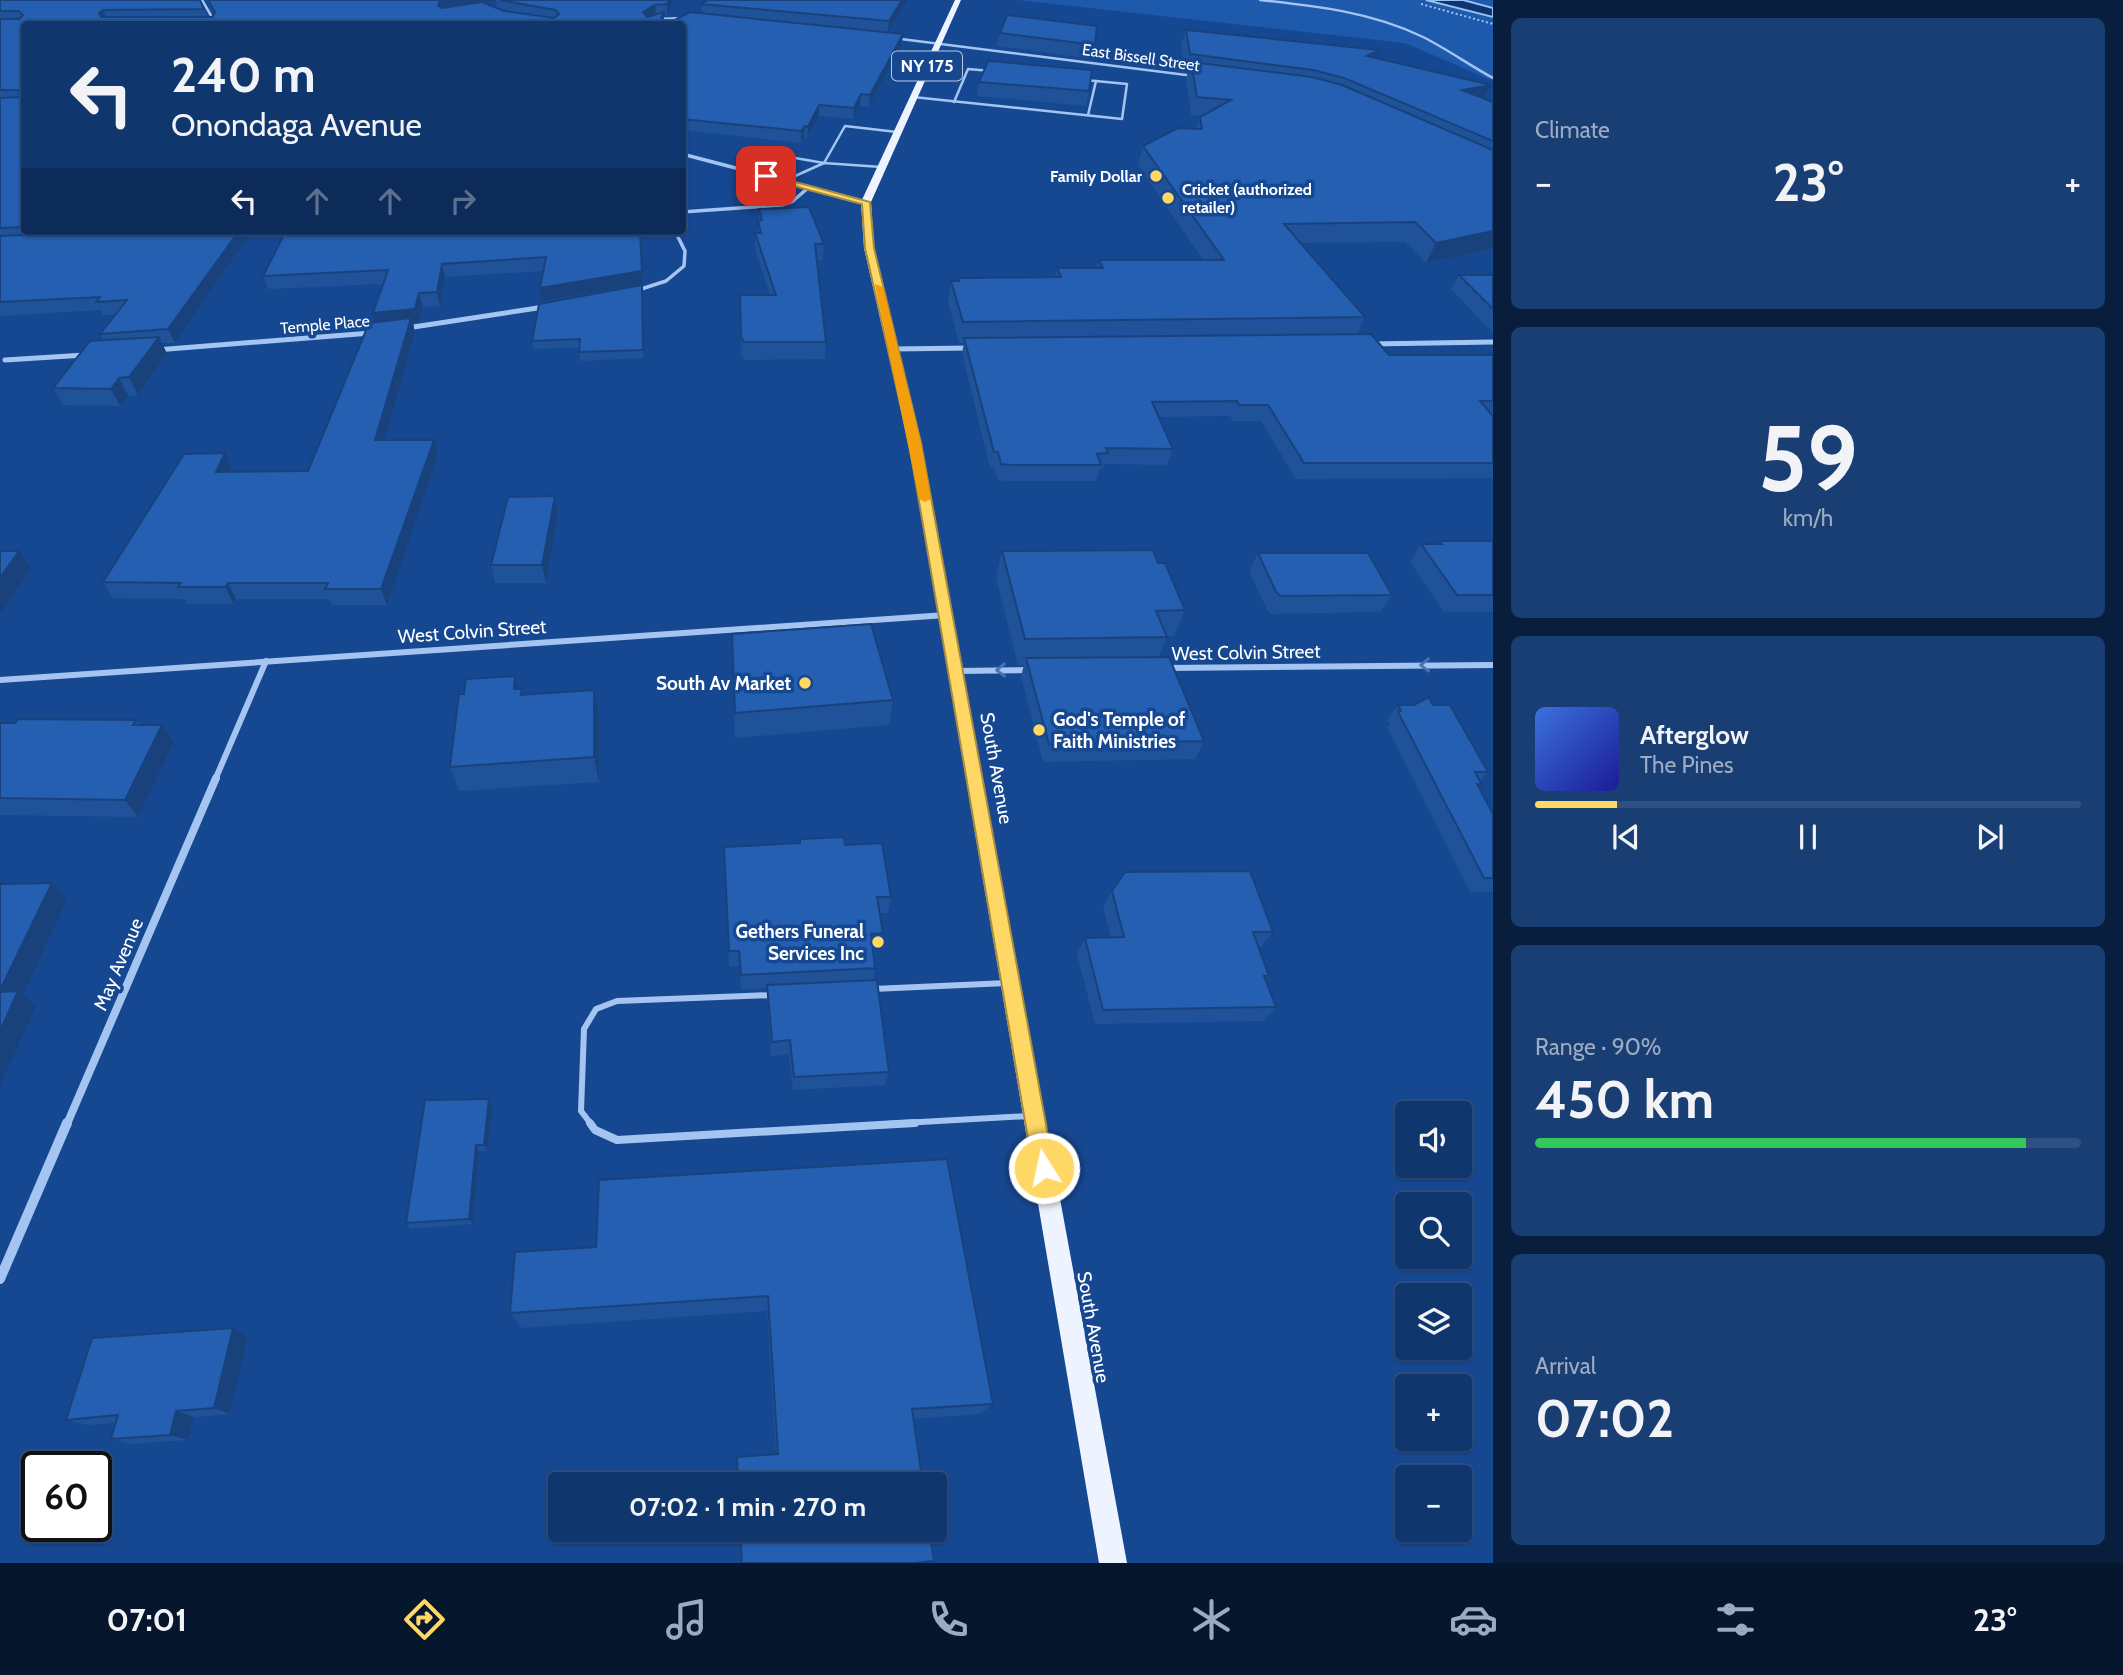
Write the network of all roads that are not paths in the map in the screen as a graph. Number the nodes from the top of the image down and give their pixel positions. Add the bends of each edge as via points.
1 (202, 0) edge
2 (958, 0) edge
3 (1260, 0) edge
4 (688, 18) edge
5 (214, 21) edge
6 (653, 21) edge
7 (882, 37) edge
8 (937, 42) junction
9 (993, 71) edge
10 (1205, 78) edge
11 (1493, 78) edge
12 (1084, 80) edge
13 (1097, 82) junction
14 (913, 97) junction
15 (954, 102) junction
16 (1088, 115) junction
17 (897, 132) junction
18 (686, 155) edge
19 (824, 163) junction
20 (881, 167) junction
21 (747, 172) junction
22 (784, 181) junction
23 (809, 187) junction
24 (866, 202) junction
25 (686, 212) edge
26 (677, 235) edge
27 (625, 293) edge
28 (553, 306) edge
29 (394, 330) edge
30 (380, 332) edge
31 (1493, 342) edge
32 (1367, 344) edge
33 (976, 348) edge
34 (893, 349) junction
35 (145, 350) edge
36 (89, 354) edge
37 (5, 360) dead end
38 (946, 615) junction
39 (266, 661) junction
40 (1493, 665) edge
41 (1160, 668) edge
42 (1035, 670) edge
43 (957, 671) junction
44 (0, 680) edge
45 (1011, 982) junction
46 (860, 990) edge
47 (777, 994) edge
48 (1035, 1116) junction
49 (0, 1279) edge
50 (1112, 1563) edge

1 - 5 street
2 - 8 main road, South Avenue / NY 175
3 - 11 street via 1388,23 1421,35
4 - 6 street
7 - 8 street, East Bissell Street
8 - 10 street, East Bissell Street
8 - 14 main road, South Avenue / NY 175
9 - 15 lane via 968,69
12 - 13 lane
13 - 16 lane
13 - 16 lane via 1128,85 1122,119
14 - 15 lane
14 - 17 main road, South Avenue / NY 175
15 - 16 lane
17 - 19 lane via 845,126
17 - 20 main road, South Avenue / NY 175
18 - 21 street
19 - 20 lane
19 - 21 lane via 778,155
19 - 22 lane
20 - 24 main road, South Avenue / NY 175
21 - 22 street
22 - 23 street
23 - 24 street
23 - 25 street via 782,205
24 - 34 main road, South Avenue / NY 175 via 869,248
26 - 27 street via 685,253 682,270 673,278
28 - 29 street, Temple Place
30 - 35 street, Temple Place
31 - 32 street
33 - 34 street
34 - 38 main road, South Avenue / NY 175
36 - 37 street
38 - 39 street, West Colvin Street
38 - 43 main road, South Avenue / NY 175
39 - 44 street, West Colvin Street
39 - 49 street, May Avenue
40 -> 41 street, West Colvin Street
42 -> 43 street
43 - 45 main road, South Avenue / NY 175
45 - 46 lane
45 - 48 main road, South Avenue / NY 175
47 - 48 lane via 617,1001 596,1009 584,1029 582,1111 595,1130 617,1140
48 - 50 main road, South Avenue / NY 175

